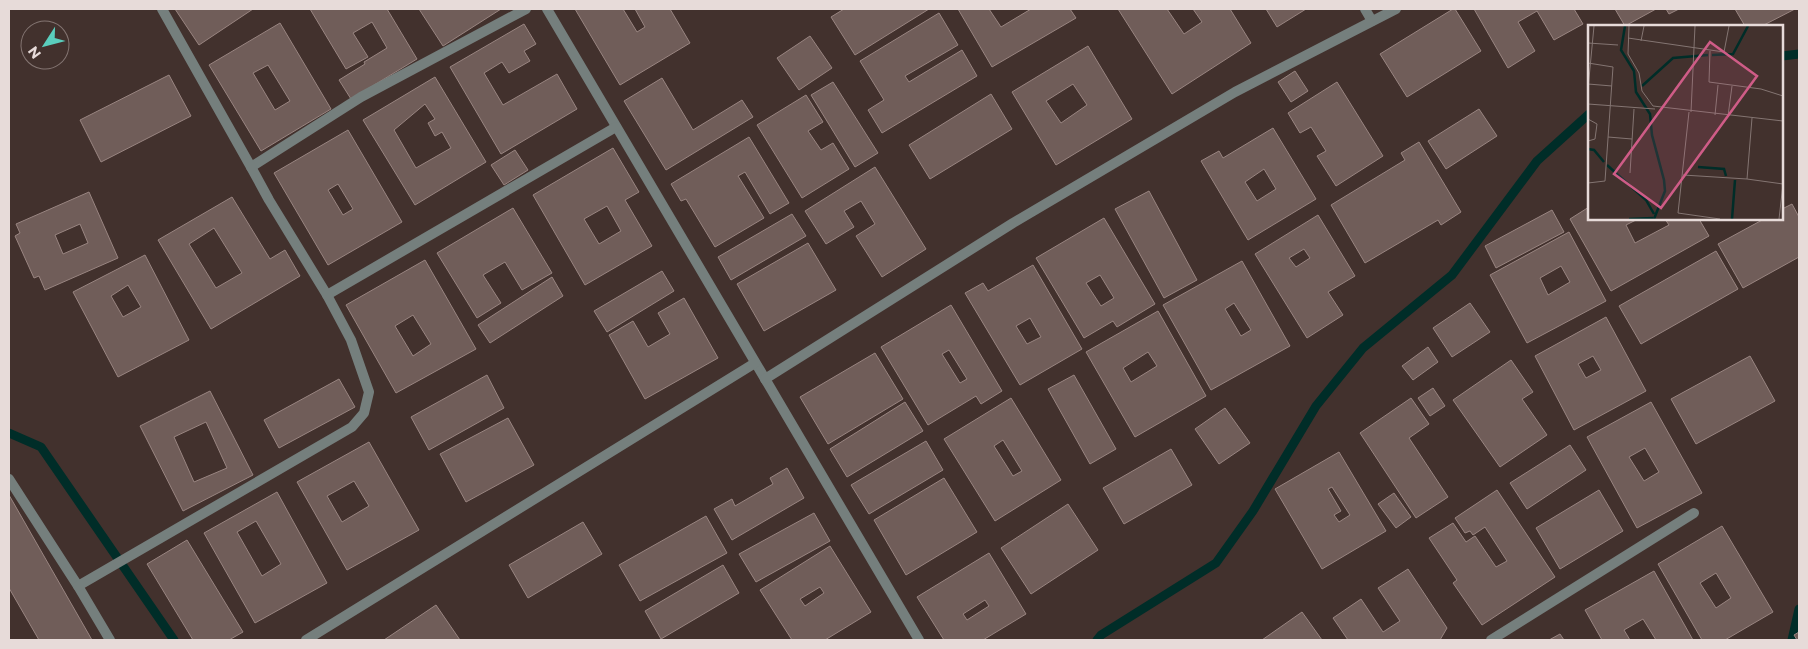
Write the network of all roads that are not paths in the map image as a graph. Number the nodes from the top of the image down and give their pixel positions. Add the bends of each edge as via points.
1 (162, 9) edge
2 (526, 9) edge
3 (547, 9) edge
4 (1365, 9) edge
5 (1396, 9) edge
6 (1372, 21) junction
7 (616, 127) junction
8 (251, 167) junction
9 (327, 295) junction
10 (755, 363) junction
11 (765, 379) junction
12 (9, 479) edge
13 (1694, 513) dead end
14 (78, 586) junction
15 (110, 640) edge
16 (306, 640) edge
17 (919, 640) edge
18 (1491, 640) edge

1 - 8 street
2 - 8 street via 361,98
3 - 7 street
4 - 6 street
5 - 6 street
6 - 11 street via 1235,92 1013,223
7 - 9 street
7 - 10 street
8 - 9 street
9 - 14 street via 351,340 369,392 364,413 352,426
10 - 11 street
10 - 16 street
11 - 17 street
12 - 14 street
13 - 18 street
14 - 15 street

